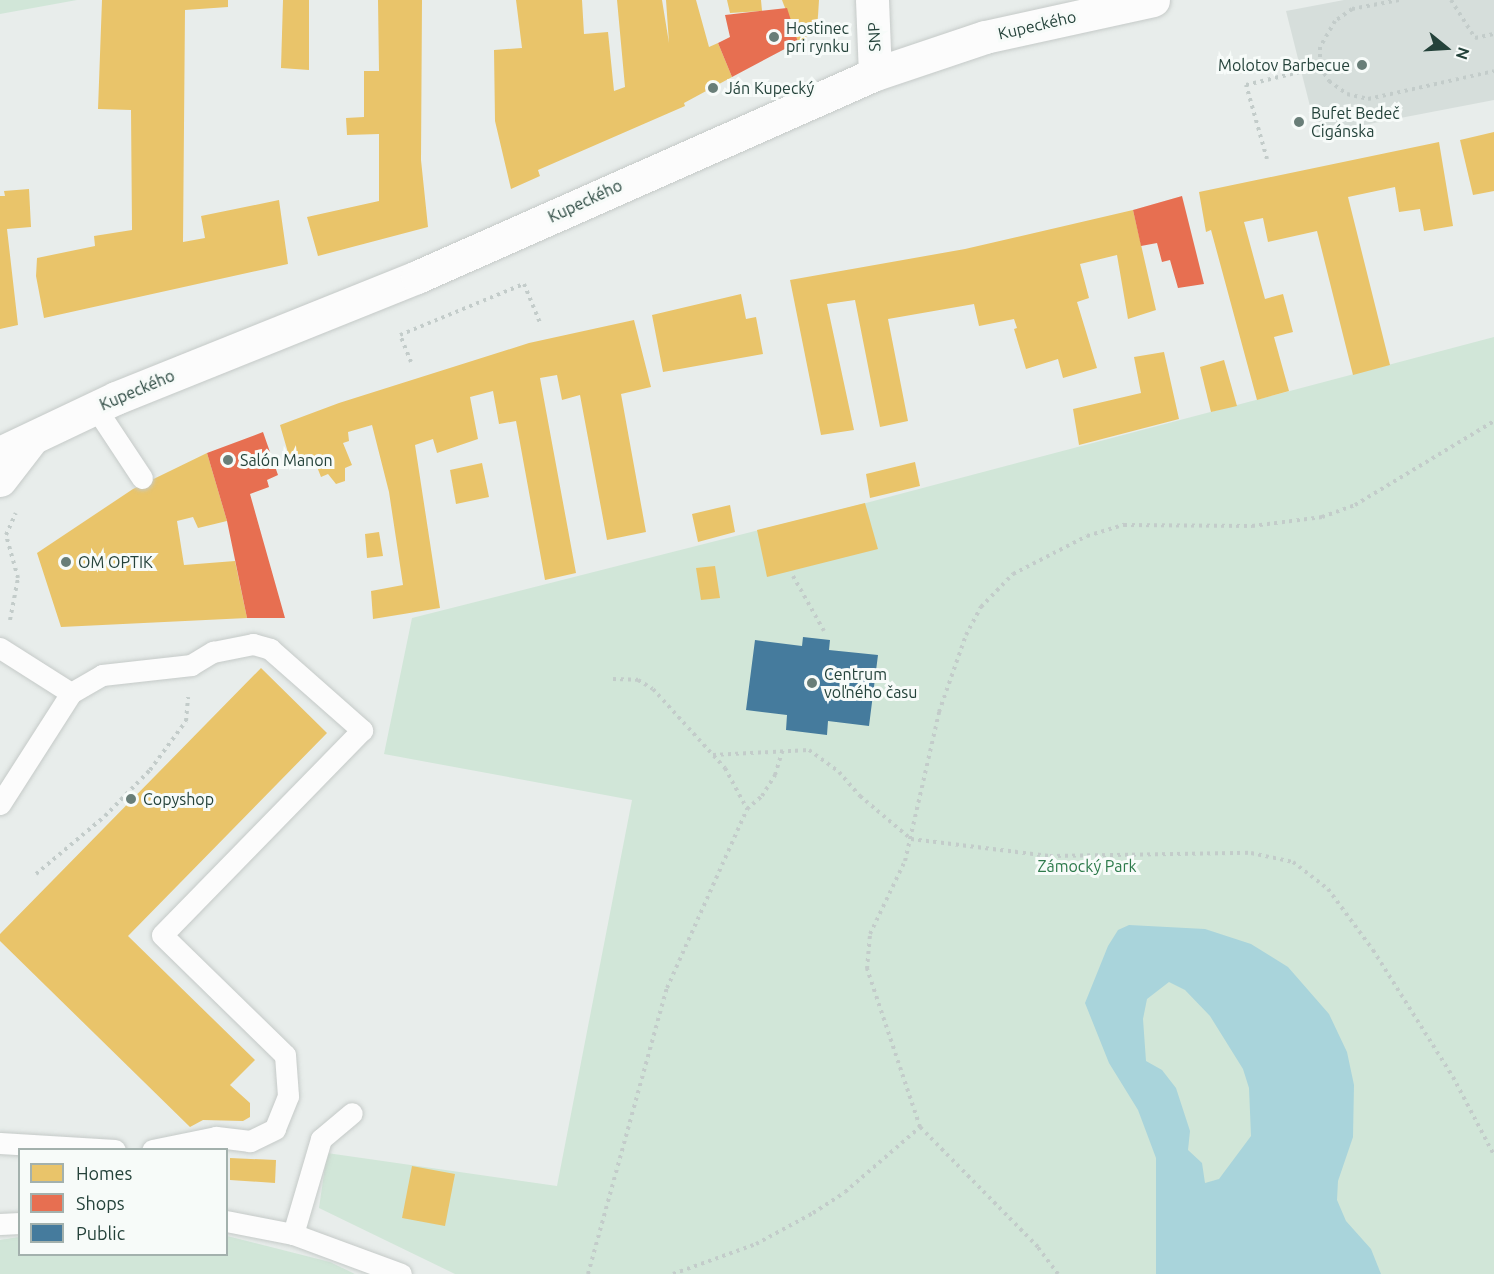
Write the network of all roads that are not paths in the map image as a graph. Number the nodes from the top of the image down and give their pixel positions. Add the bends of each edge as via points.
1 (872, 0) edge
2 (1153, 0) edge
3 (875, 74) junction
4 (95, 407) junction
5 (15, 447) edge
6 (142, 478) dead end
7 (0, 480) edge
8 (0, 648) edge
9 (71, 693) junction
10 (0, 804) edge
11 (352, 1113) dead end
12 (0, 1143) edge
13 (96, 1148) edge
14 (157, 1148) edge
15 (228, 1221) edge
16 (18, 1222) edge
17 (0, 1224) edge
18 (293, 1234) junction
19 (401, 1274) edge

1 - 3 street, SNP
2 - 3 street, Kupeckého via 985,37
3 - 4 street, Kupeckého via 417,277
4 - 5 street, Kupeckého
4 - 6 lane
5 - 7 street, Kupeckého
8 - 9 lane
9 - 10 lane
9 - 14 lane via 102,675 191,665 213,652 253,644 270,649 362,730 162,935 285,1055 288,1096 274,1129 250,1141 216,1137
11 - 18 lane via 321,1138
12 - 13 lane
15 - 18 lane
16 - 17 lane
18 - 19 lane

